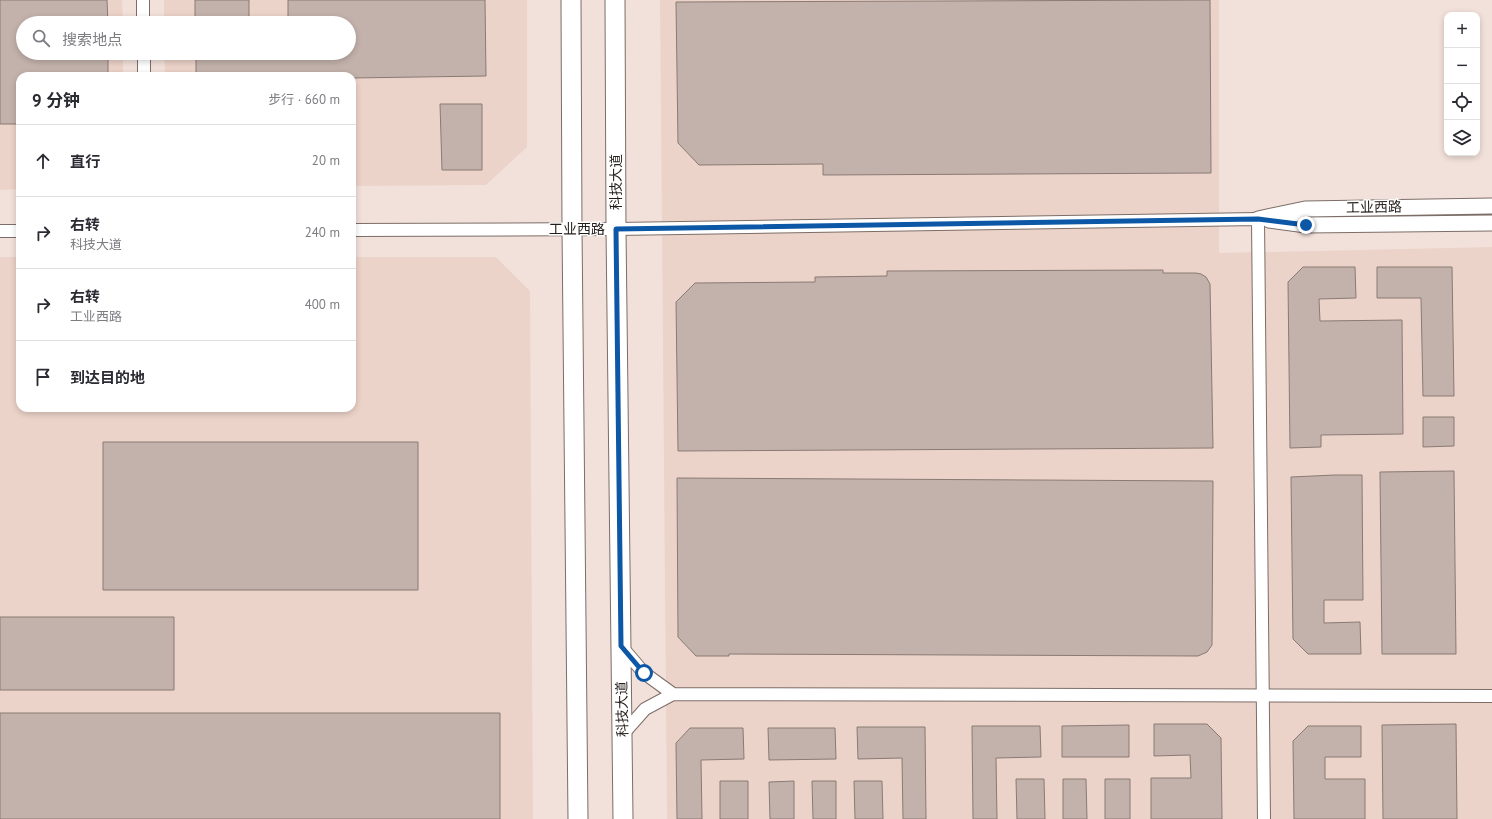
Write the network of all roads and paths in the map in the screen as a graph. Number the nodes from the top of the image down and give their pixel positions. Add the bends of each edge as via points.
1 (143, 0) edge
2 (572, 0) edge
3 (615, 0) edge
4 (143, 16) edge
5 (144, 60) edge
6 (144, 72) edge
7 (1492, 206) edge
8 (1258, 219) junction
9 (1492, 223) edge
10 (572, 229) junction
11 (616, 229) junction
12 (356, 230) edge
13 (0, 231) edge
14 (16, 231) edge
15 (621, 646) junction
16 (673, 694) junction
17 (1263, 695) junction
18 (1492, 696) edge
19 (622, 735) junction
20 (578, 819) edge
21 (623, 819) edge
22 (1264, 819) edge

1 - 4 street
2 - 10 main road
3 - 11 main road, 科技大道
5 - 6 street
7 - 8 street, 工业西路 via 1305,209
8 - 9 street, 工业西路 via 1306,225
8 - 11 street, 工业西路
8 - 17 street
10 - 11 street, 工业西路
10 - 12 street, 工业西路
10 - 20 main road
11 - 15 main road, 科技大道
13 - 14 street
15 - 16 street via 644,673
15 - 19 main road, 科技大道
16 - 17 street
16 - 19 street via 645,709
17 - 18 street
17 - 22 street
19 - 21 main road, 科技大道

